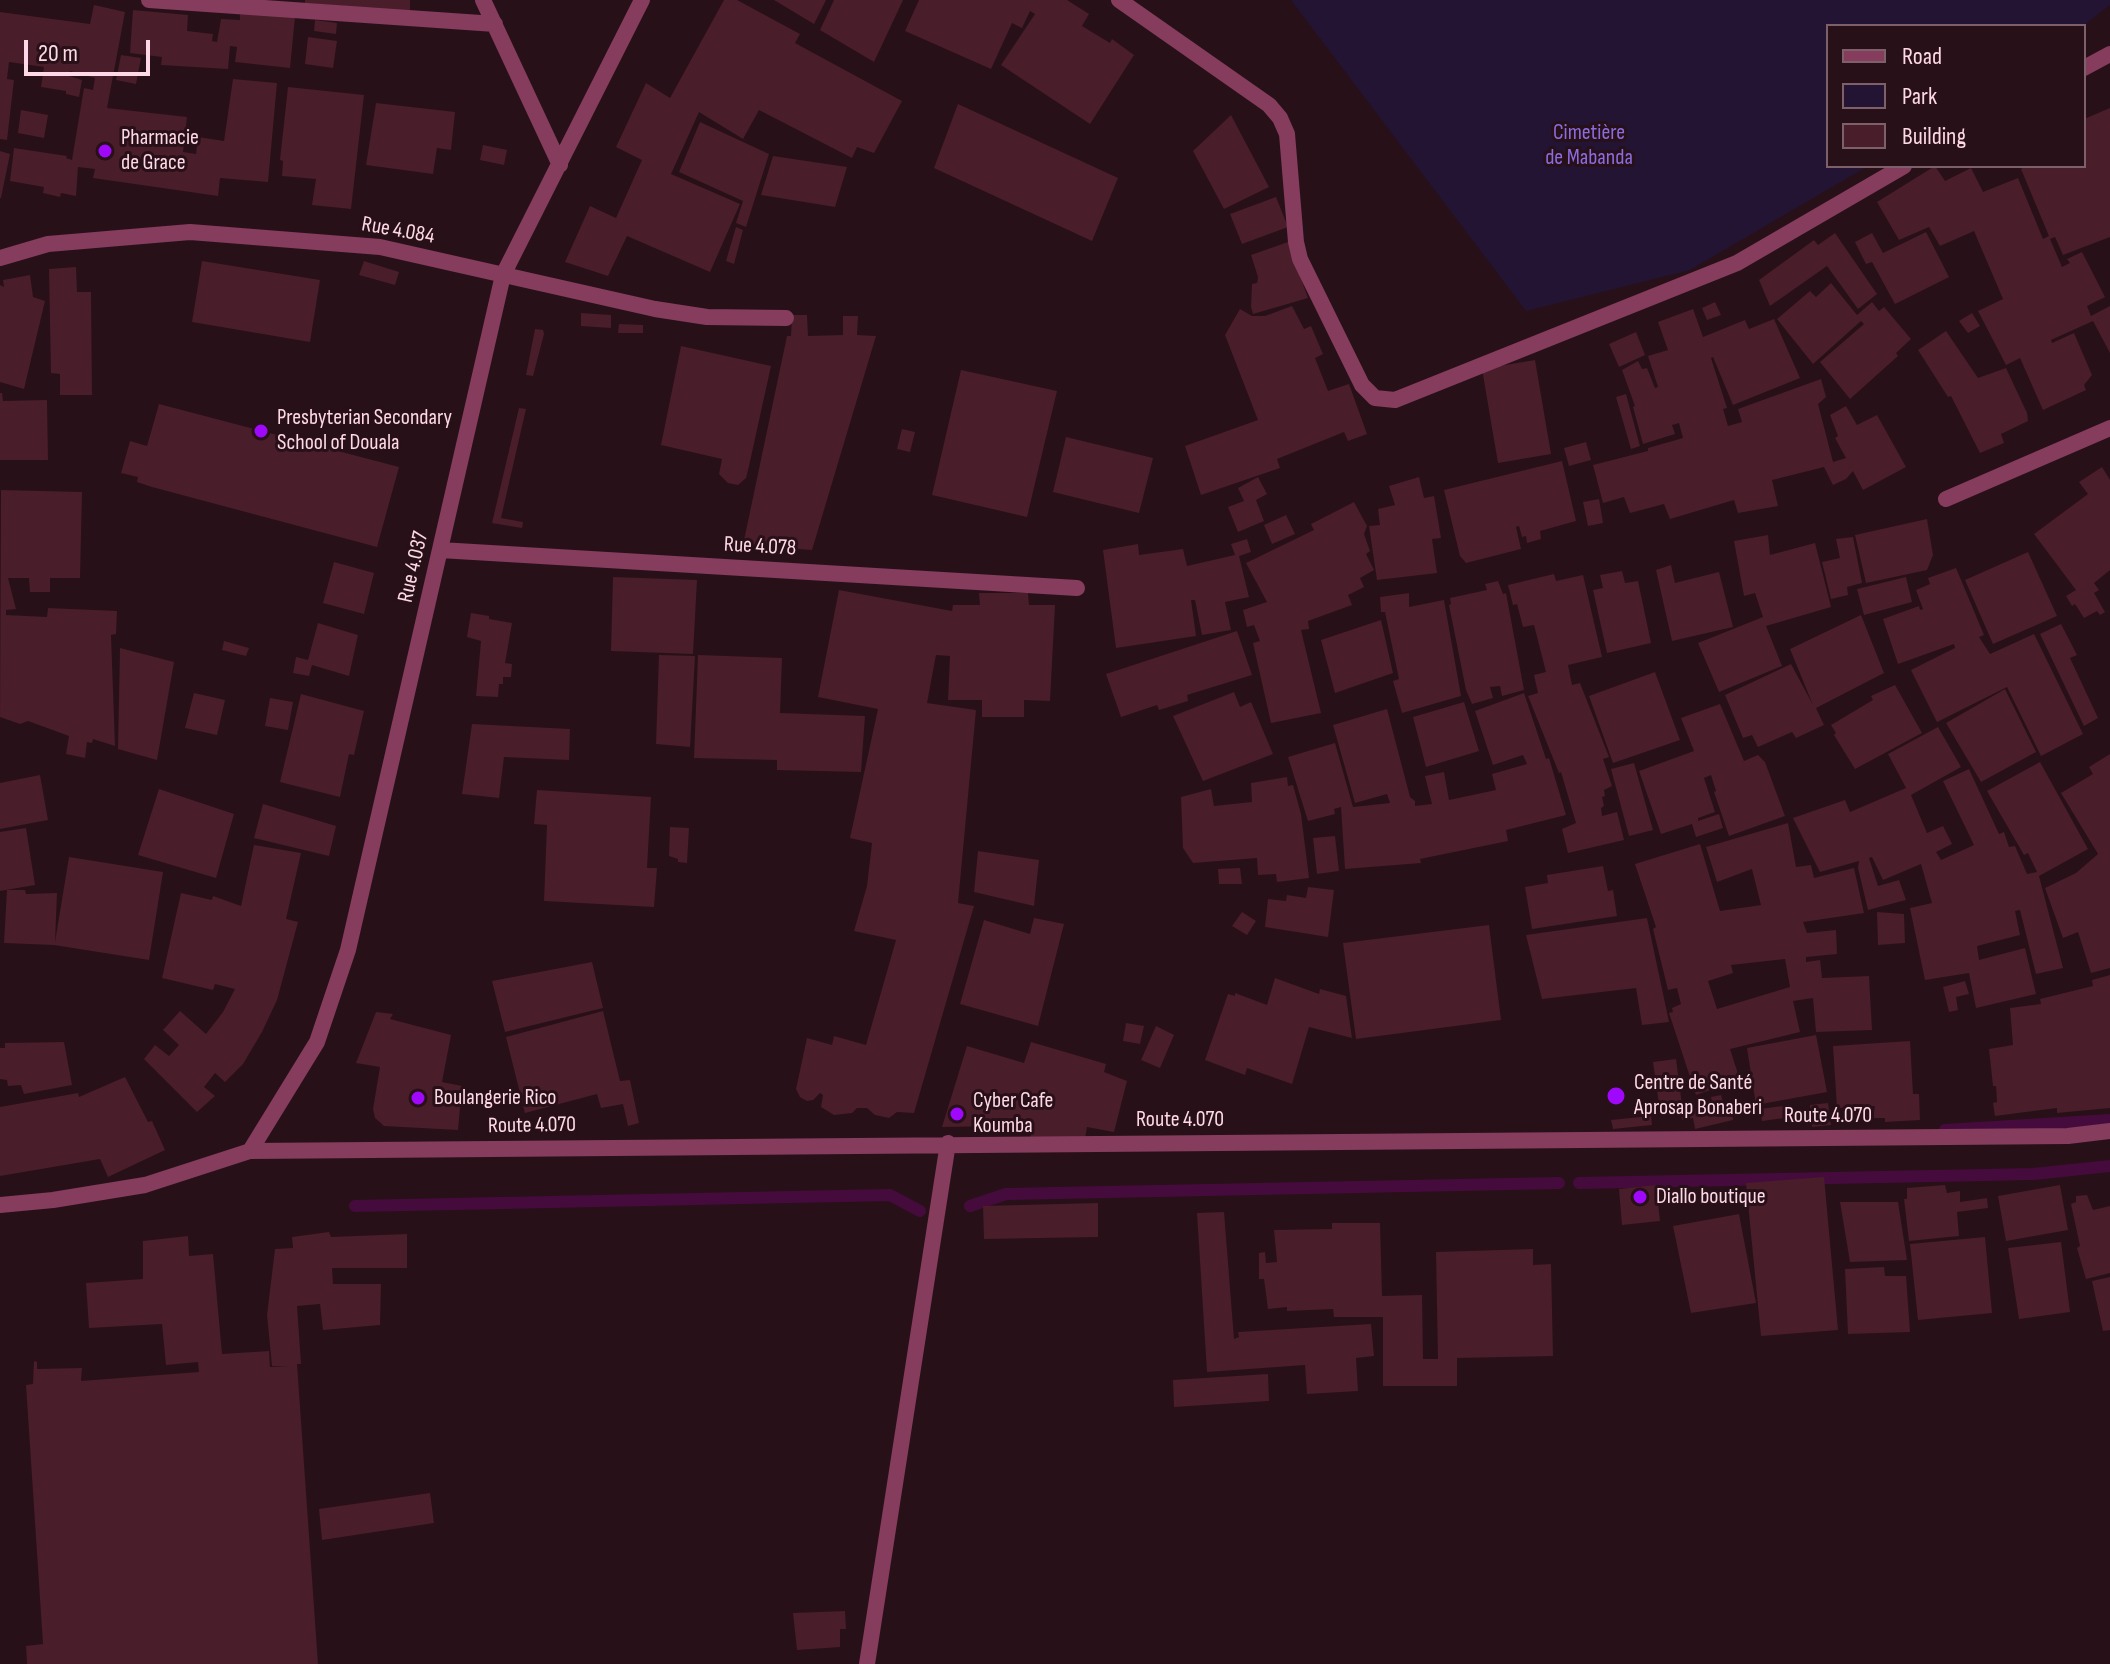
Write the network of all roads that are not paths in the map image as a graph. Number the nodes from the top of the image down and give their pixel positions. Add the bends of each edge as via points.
1 (149, 0) edge
2 (483, 0) edge
3 (642, 0) edge
4 (1119, 0) edge
5 (495, 24) junction
6 (2110, 54) edge
7 (2086, 67) edge
8 (560, 165) junction
9 (1901, 168) edge
10 (0, 258) edge
11 (503, 275) junction
12 (786, 318) dead end
13 (2110, 428) edge
14 (1946, 499) dead end
15 (440, 550) junction
16 (1077, 588) dead end
17 (2110, 1131) edge
18 (948, 1143) junction
19 (250, 1151) junction
20 (0, 1205) edge
21 (867, 1664) edge

1 - 5 street
2 - 5 street
3 - 8 street, Rue 4.037
4 - 9 street via 1280,118 1287,134 1300,259 1362,385 1375,398 1395,400 1737,263
5 - 8 street
6 - 7 street
8 - 11 street, Rue 4.037
10 - 11 street, Rue 4.084 via 48,244 190,232 380,247
11 - 12 street, Rue 4.084 via 707,317
11 - 15 street, Rue 4.037
13 - 14 street
15 - 16 street, Rue 4.078
15 - 19 street, Rue 4.037 via 348,950 317,1042
17 - 18 street, Route 4.070 via 2068,1136
18 - 19 street, Route 4.070
18 - 21 street
19 - 20 street, Route 4.070 via 145,1185

